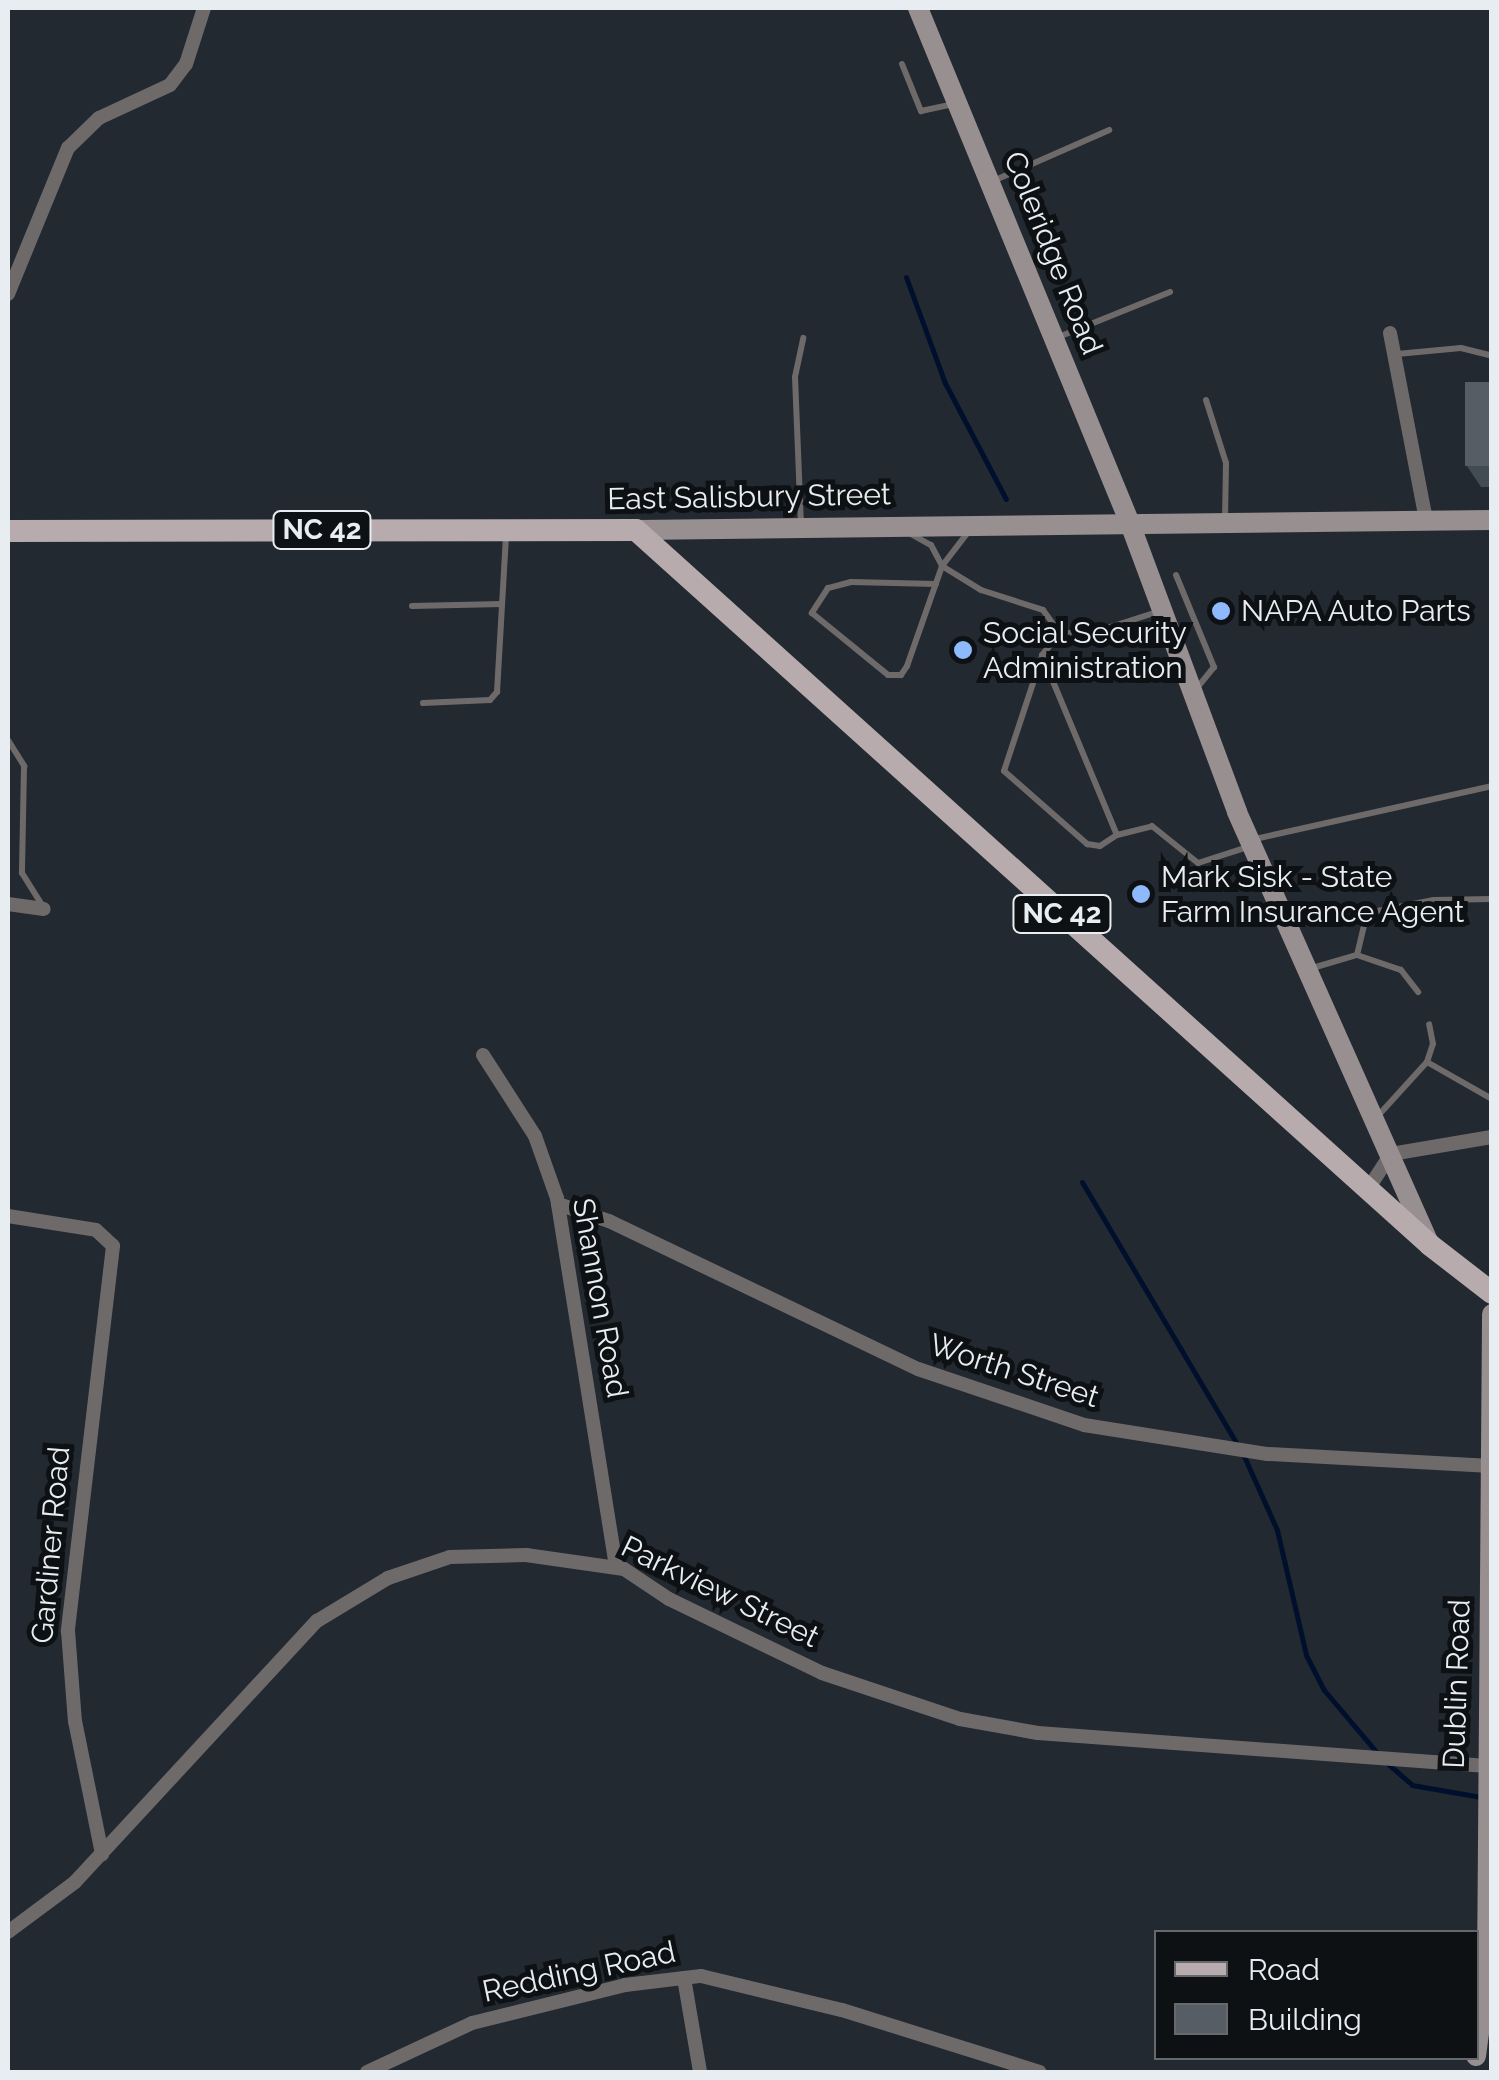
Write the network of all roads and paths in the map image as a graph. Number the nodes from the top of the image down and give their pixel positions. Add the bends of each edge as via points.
1 (204, 8) edge
2 (918, 8) edge
3 (902, 64) dead end
4 (960, 103) junction
5 (1109, 130) dead end
6 (992, 182) junction
7 (1170, 292) dead end
8 (8, 294) edge
9 (1390, 333) dead end
10 (803, 338) dead end
11 (1055, 339) junction
12 (1396, 354) junction
13 (1492, 356) edge
14 (1206, 400) dead end
15 (1426, 520) junction
16 (1492, 520) edge
17 (1130, 521) junction
18 (1225, 521) junction
19 (977, 524) junction
20 (889, 525) junction
21 (801, 527) junction
22 (507, 530) junction
23 (636, 530) junction
24 (8, 531) edge
25 (942, 566) junction
26 (1176, 575) dead end
27 (936, 584) junction
28 (502, 604) junction
29 (412, 606) dead end
30 (1162, 610) junction
31 (1060, 633) junction
32 (1042, 655) junction
33 (1192, 692) junction
34 (424, 703) dead end
35 (8, 740) edge
36 (1492, 786) edge
37 (1117, 836) junction
38 (1250, 843) junction
39 (1492, 899) edge
40 (8, 904) edge
41 (44, 909) joint
42 (1357, 955) junction
43 (1308, 970) junction
44 (1418, 992) dead end
45 (1429, 1024) dead end
46 (483, 1055) dead end
47 (1428, 1062) junction
48 (1492, 1099) edge
49 (1375, 1119) junction
50 (1492, 1137) edge
51 (1391, 1154) junction
52 (1368, 1190) junction
53 (558, 1204) junction
54 (8, 1216) edge
55 (1430, 1245) junction
56 (1492, 1293) edge
57 (1492, 1314) edge
58 (1487, 1466) junction
59 (616, 1567) junction
60 (1484, 1766) junction
61 (102, 1854) junction
62 (8, 1932) edge
63 (684, 1978) junction
64 (1479, 2034) edge
65 (367, 2072) edge
66 (700, 2072) edge
67 (1040, 2072) edge

1 - 8 street via 186,64 170,85 99,118 68,148
2 - 4 street, Coleridge Road
3 - 4 lane via 921,111
4 - 6 street, Coleridge Road
5 - 6 lane
6 - 11 street, Coleridge Road
7 - 11 lane
9 - 12 street
10 - 21 lane via 796,377
11 - 17 street, Coleridge Road
12 - 13 lane via 1460,348
12 - 15 street
14 - 18 lane via 1226,462
15 - 16 street, East Salisbury Street
15 - 18 street, East Salisbury Street
17 - 18 street, East Salisbury Street
17 - 19 street, East Salisbury Street
17 - 30 street, Coleridge Road
19 - 20 street, East Salisbury Street
19 - 25 lane
20 - 21 street, East Salisbury Street
20 - 25 lane via 931,546
21 - 23 street, East Salisbury Street
22 - 23 main road, East Salisbury Street / NC 42
22 - 24 main road, East Salisbury Street / NC 42
22 - 28 lane
23 - 52 main road, NC 42
25 - 27 lane
25 - 31 lane via 981,590 1043,610
26 - 33 lane via 1214,668
27 - 27 lane via 901,675 888,675 812,613 828,588 851,582
28 - 29 lane
28 - 34 lane via 490,700
30 - 31 lane via 1092,633
30 - 33 street, Coleridge Road
31 - 32 lane
32 - 37 lane
32 - 37 lane via 1004,771 1087,844 1100,846
33 - 38 street, Coleridge Road
35 - 41 lane via 24,766 22,873
36 - 38 lane
37 - 38 lane via 1152,826 1198,863
38 - 43 street, Coleridge Road
39 - 42 lane via 1434,900 1367,913
40 - 41 street
42 - 43 lane
42 - 44 lane via 1401,970
43 - 49 street, Coleridge Road
45 - 47 lane
46 - 53 street, Shannon Road via 535,1136
47 - 48 lane
47 - 49 lane
49 - 51 street, Coleridge Road
50 - 51 street
51 - 52 street
51 - 55 street, Coleridge Road
52 - 55 main road, NC 42
53 - 58 street, Worth Street via 609,1221 918,1369 1084,1425 1268,1454
53 - 59 street, Shannon Road
54 - 61 street, Gardiner Road via 80,1226 110,1241 114,1255 68,1631 75,1721
55 - 56 main road, NC 42
57 - 58 street, Dublin Road
58 - 60 street, Dublin Road via 1491,1647
59 - 60 street, Parkview Street via 822,1673 960,1719 1038,1733
59 - 61 street, Parkview Street via 526,1555 450,1557 362,1592 318,1622 274,1665
60 - 64 street, Dublin Road via 1487,1972
61 - 62 street, Parkview Street
63 - 65 street, Redding Road via 625,1984 472,2023
63 - 66 street
63 - 67 street, Redding Road via 744,1982

